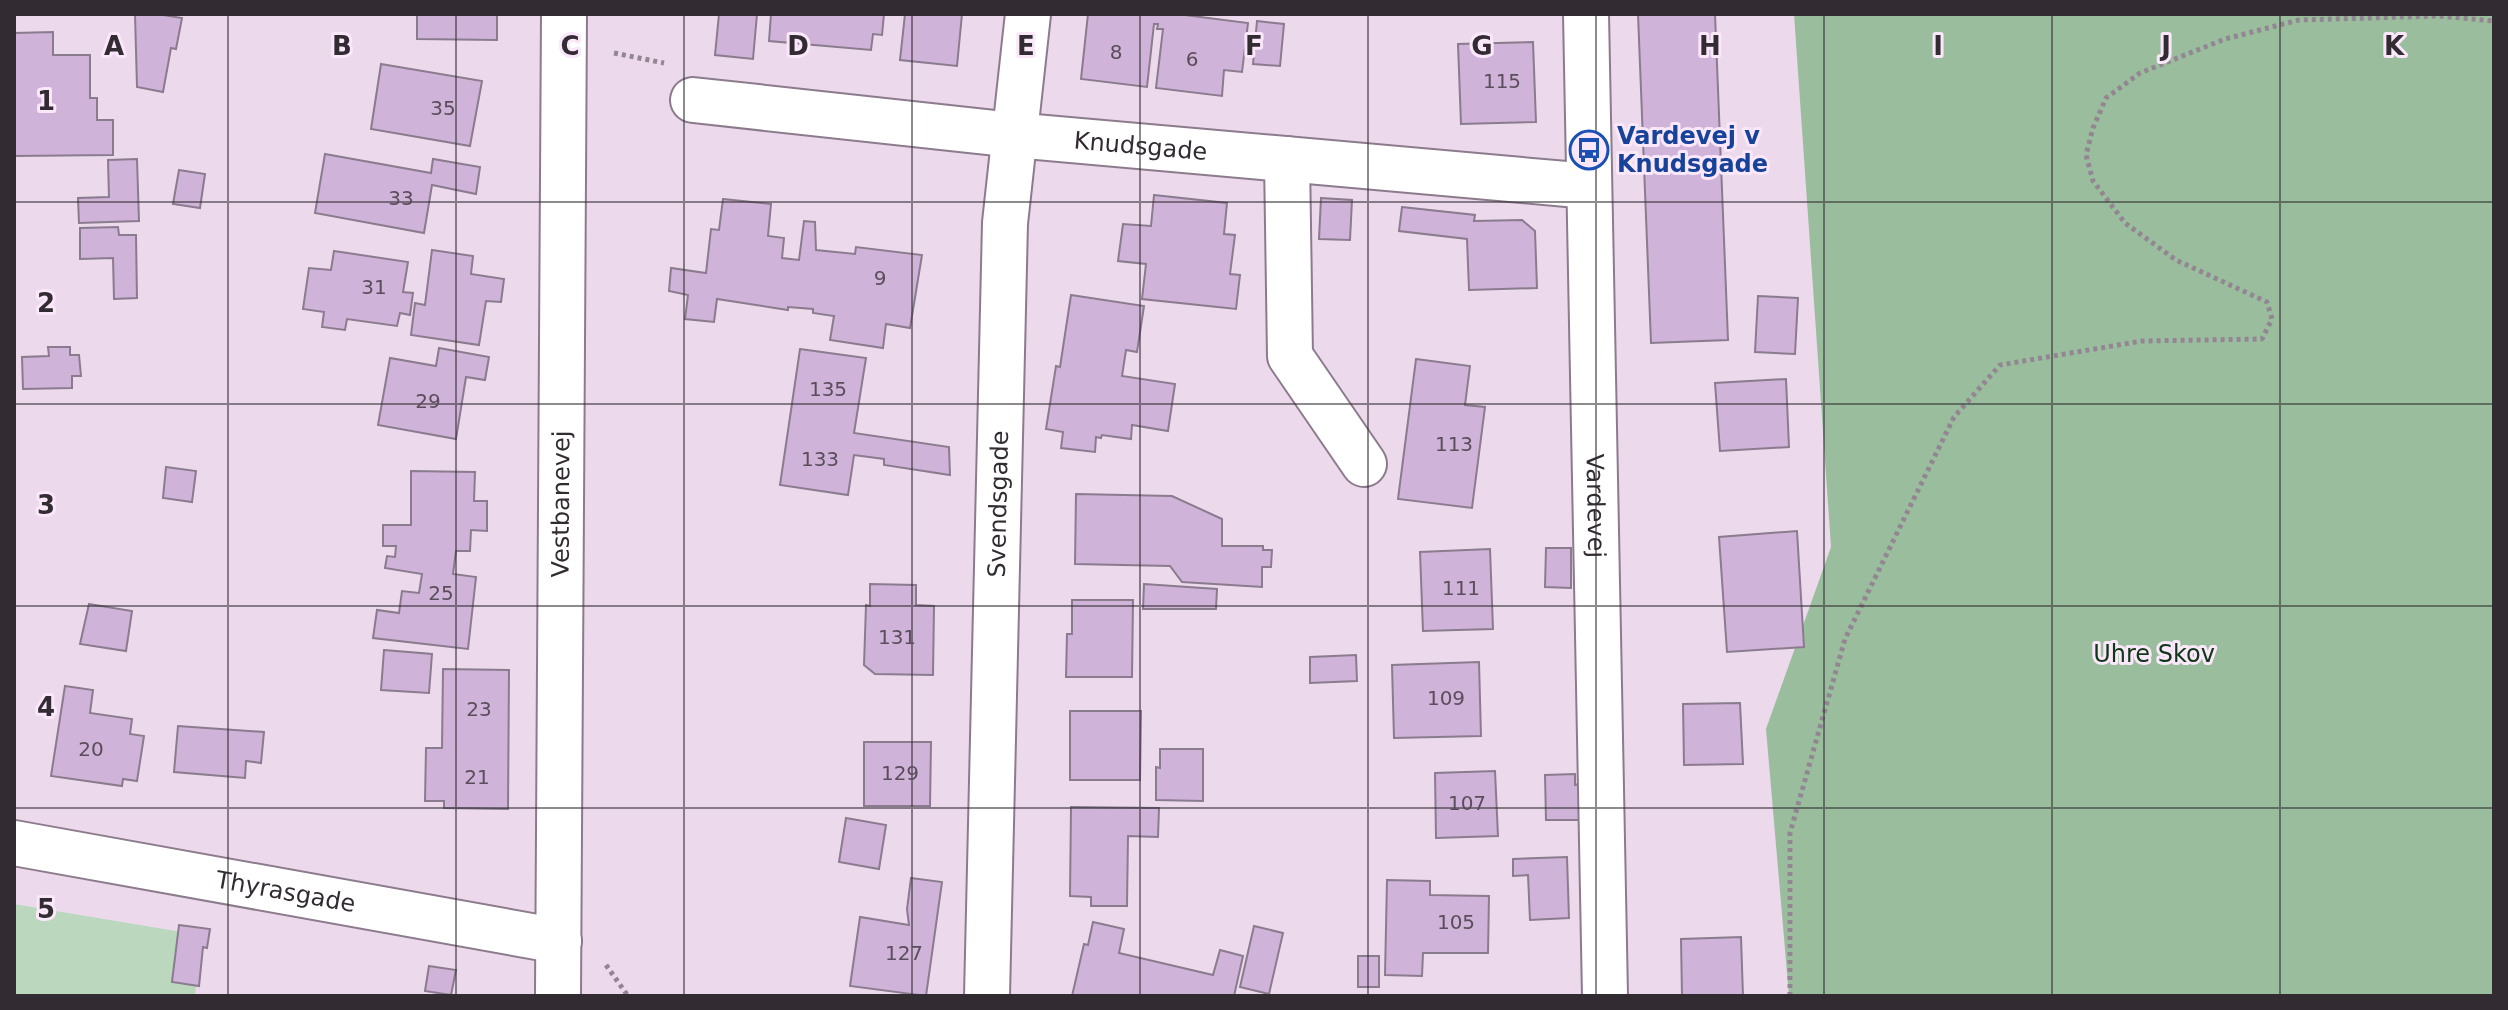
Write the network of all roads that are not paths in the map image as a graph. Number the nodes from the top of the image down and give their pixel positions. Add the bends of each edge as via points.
1 (564, 14) edge
2 (1028, 14) edge
3 (1586, 14) edge
4 (693, 100) dead end
5 (1014, 135) junction
6 (1287, 159) junction
7 (1589, 186) junction
8 (1364, 464) dead end
9 (14, 843) edge
10 (559, 941) junction
11 (558, 996) edge
12 (987, 996) edge
13 (1605, 996) edge

1 - 10 street, Vestbanevej
2 - 5 street, Svendsgade
3 - 7 street, Vardevej
4 - 5 street, Knudsgade
5 - 6 street, Knudsgade
5 - 12 street, Svendsgade via 1005,223
6 - 7 street, Knudsgade
6 - 8 street via 1290,356
7 - 13 street, Vardevej
9 - 10 street, Thyrasgade
10 - 11 street, Vestbanevej

